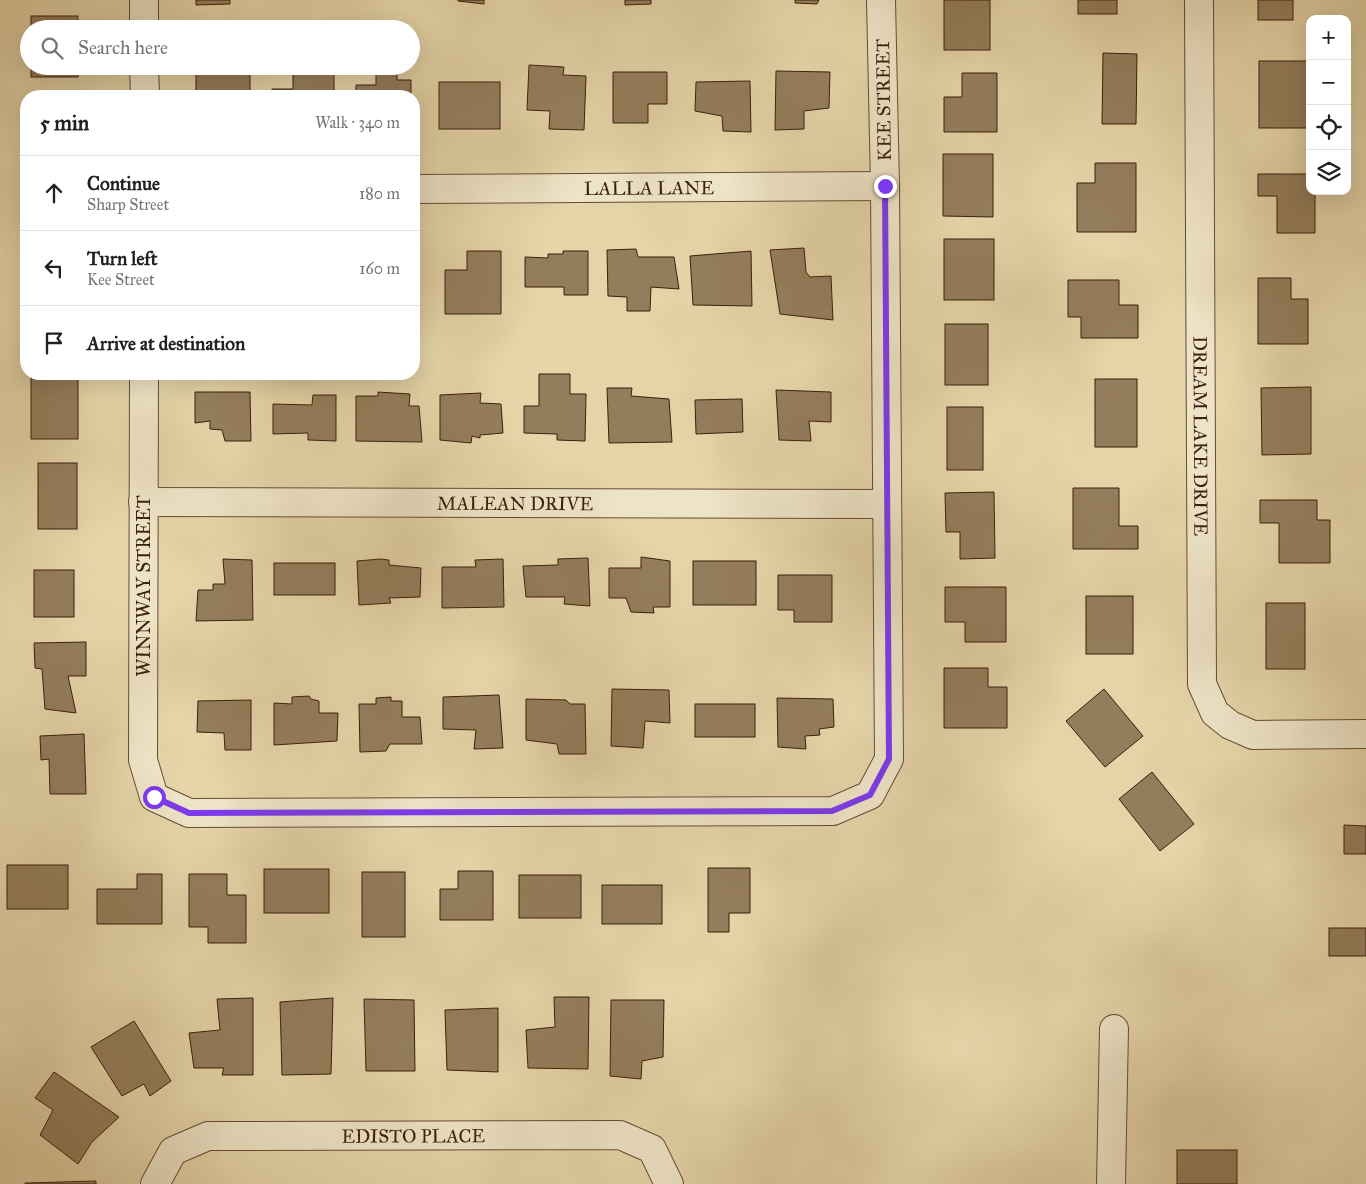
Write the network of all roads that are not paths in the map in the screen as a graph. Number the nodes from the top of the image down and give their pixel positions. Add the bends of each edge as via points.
1 (144, 0) edge
2 (881, 0) edge
3 (1199, 0) edge
4 (144, 20) edge
5 (144, 75) edge
6 (145, 90) edge
7 (885, 186) junction
8 (420, 189) edge
9 (144, 380) edge
10 (143, 502) junction
11 (887, 504) junction
12 (1366, 734) edge
13 (870, 795) joint
14 (1114, 1029) dead end
15 (155, 1184) edge
16 (669, 1184) edge
17 (1111, 1184) edge

1 - 4 street
2 - 7 street, KEE STREET
3 - 12 street, DREAM LAKE DRIVE via 1202,684 1215,713 1230,725 1253,735
5 - 6 street
7 - 8 street, LALLA LANE
7 - 11 street, KEE STREET
9 - 10 street, WINNWAY STREET
10 - 11 street, MALEAN DRIVE
10 - 13 street, WINNWAY STREET via 143,760 154,797 189,813 832,811
11 - 13 street, KEE STREET via 889,759
14 - 17 street
15 - 16 street, EDISTO PLACE via 173,1151 208,1136 590,1135 620,1135 652,1149

